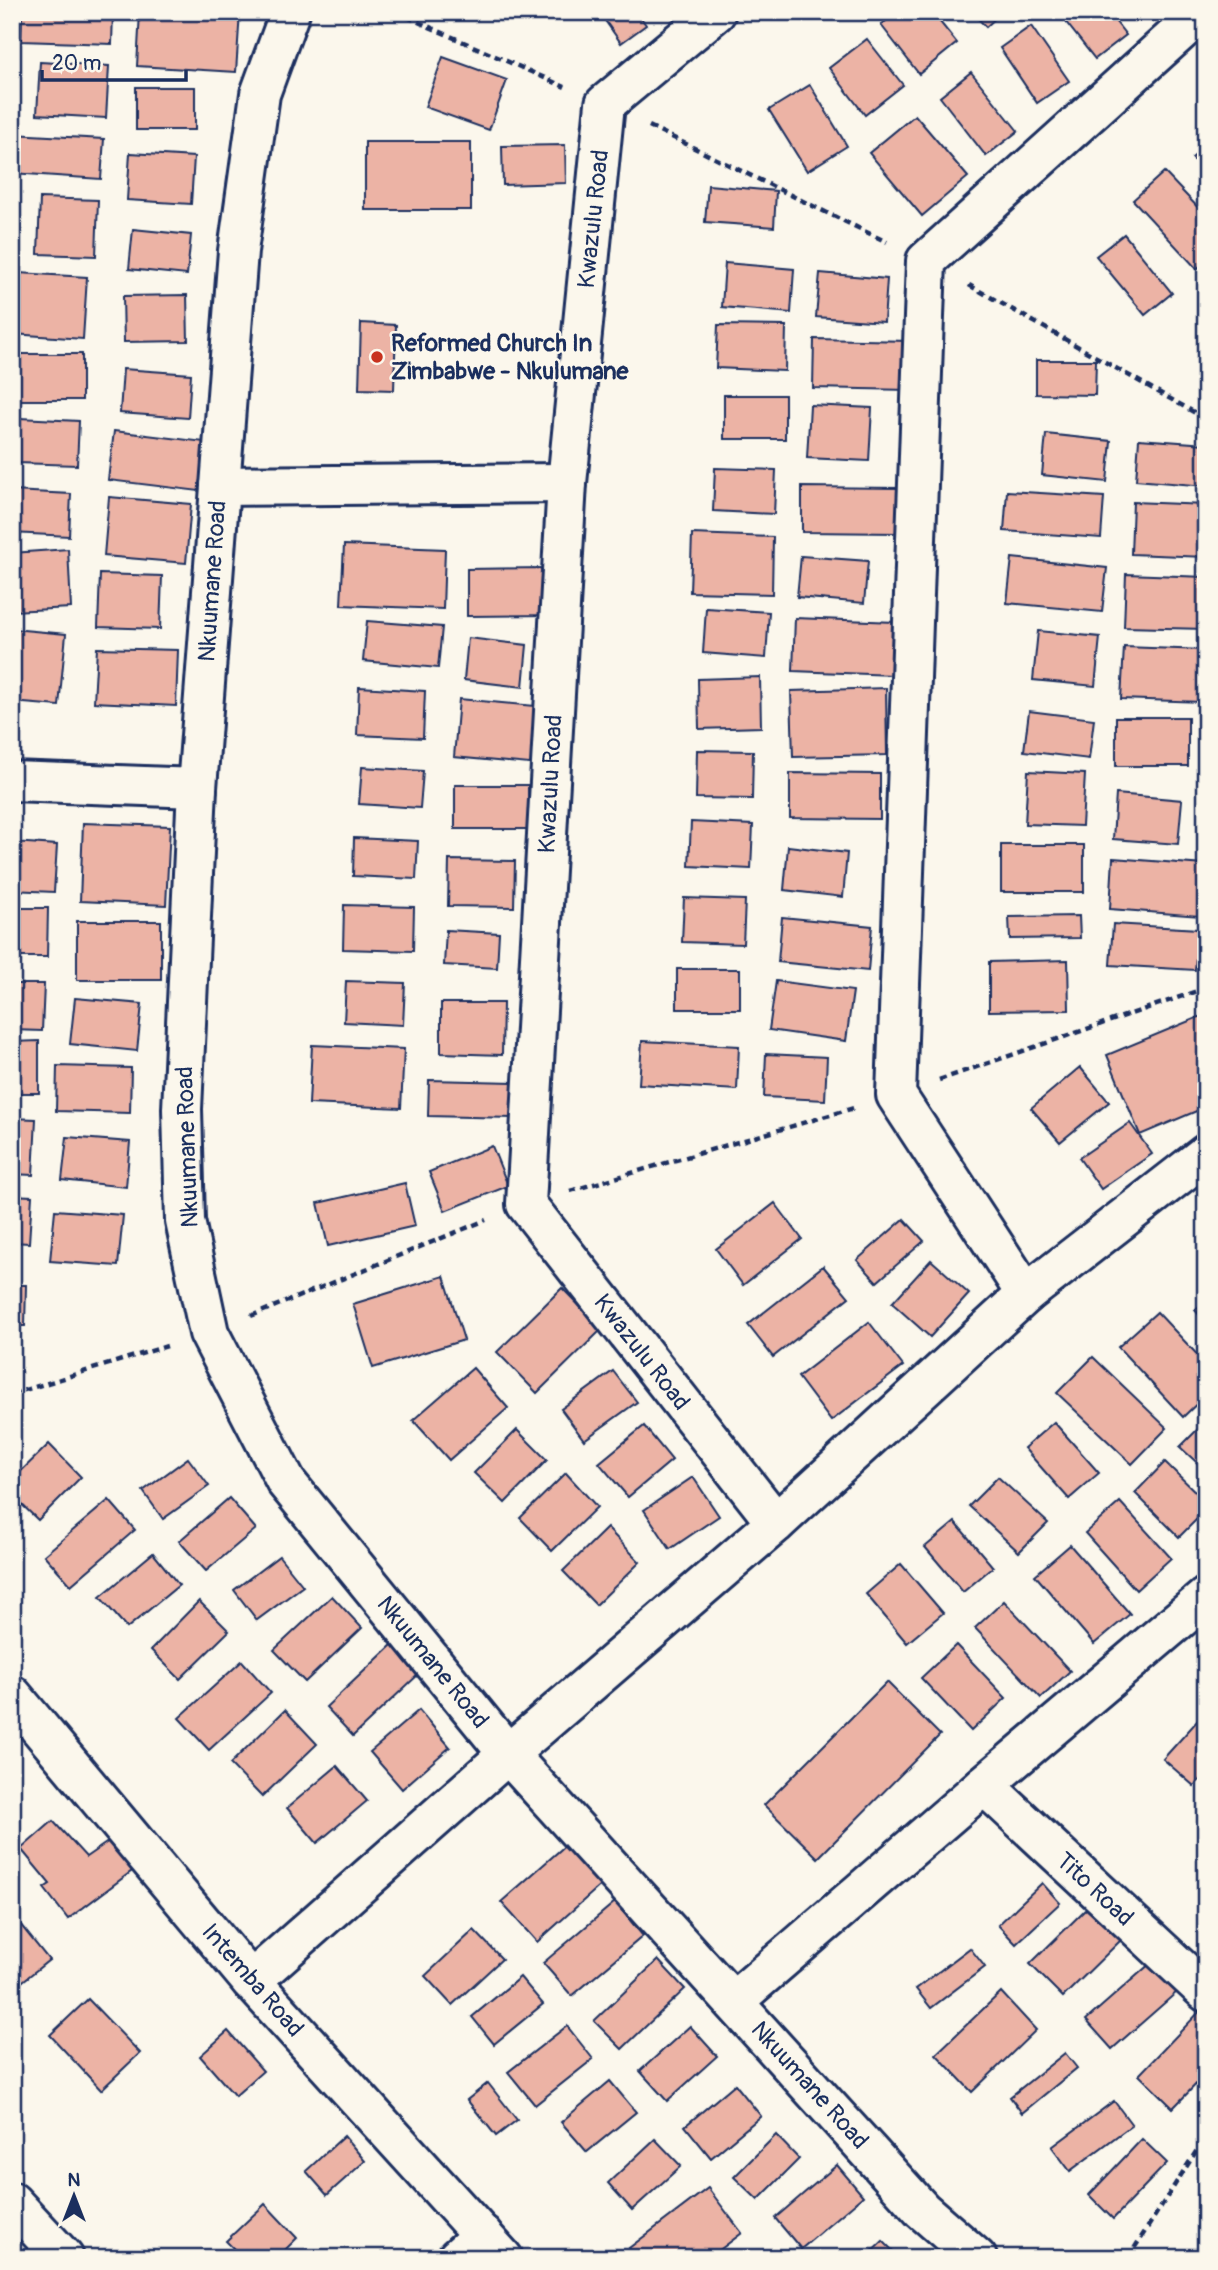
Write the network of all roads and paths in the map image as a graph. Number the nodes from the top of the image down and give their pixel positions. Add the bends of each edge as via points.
1 (290, 12) edge
2 (396, 12) edge
3 (716, 12) edge
4 (1202, 12) edge
5 (605, 104) junction
6 (926, 261) junction
7 (1206, 419) edge
8 (567, 483) junction
9 (220, 486) junction
10 (12, 781) edge
11 (197, 788) junction
12 (1206, 988) edge
13 (896, 1095) junction
14 (1206, 1154) edge
15 (526, 1204) junction
16 (1026, 1294) junction
17 (209, 1333) junction
18 (12, 1394) edge
19 (776, 1523) junction
20 (1206, 1597) edge
21 (12, 1695) edge
22 (508, 1754) junction
23 (984, 1786) junction
24 (251, 1981) junction
25 (1206, 1992) edge
26 (734, 2001) junction
27 (1206, 2136) edge
28 (12, 2202) edge
29 (481, 2250) edge
30 (64, 2258) edge
31 (977, 2258) edge
32 (1128, 2258) edge

1 - 9 street, Nkuumane Road via 260,94 238,251
2 - 5 path
3 - 5 street
4 - 6 street
5 - 6 path
5 - 8 street, Kwazulu Road
6 - 7 path
6 - 13 street
8 - 9 street
8 - 15 street, Kwazulu Road
9 - 11 street, Nkuumane Road
10 - 11 street
11 - 17 street, Nkuumane Road via 182,1109 186,1221
12 - 13 path
13 - 15 path
13 - 16 street
14 - 16 street
15 - 17 path
15 - 19 street, Kwazulu Road
16 - 19 street
17 - 18 path
17 - 22 street, Nkuumane Road via 286,1482
19 - 22 street
20 - 23 street
21 - 24 street, Intemba Road
22 - 24 street
22 - 26 street, Nkuumane Road
23 - 25 street, Tito Road
23 - 26 street
24 - 29 street, Intemba Road
26 - 31 street, Nkuumane Road via 922,2210
27 - 32 path
28 - 30 street

